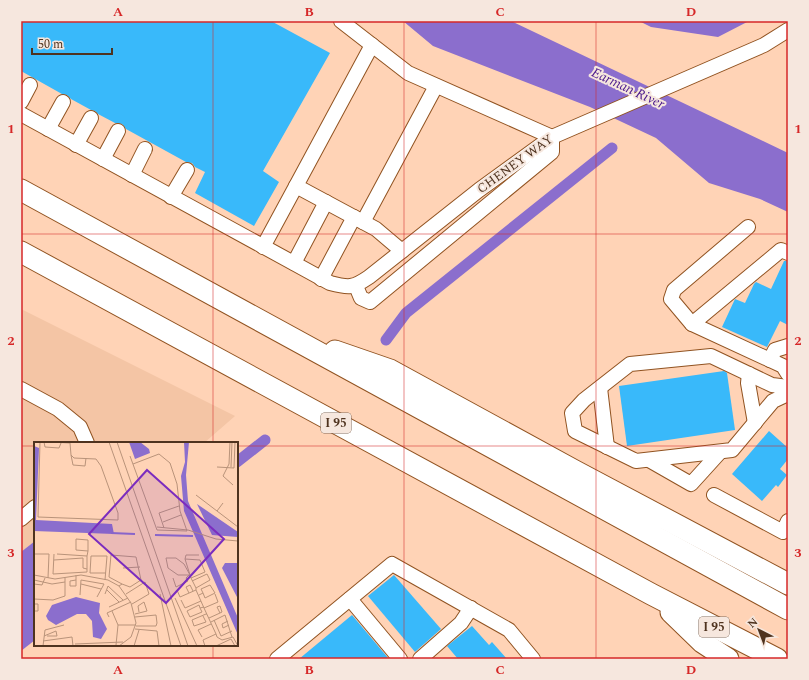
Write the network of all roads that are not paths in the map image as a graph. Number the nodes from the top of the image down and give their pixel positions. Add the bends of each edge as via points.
1 (341, 21) edge
2 (788, 30) edge
3 (372, 45) junction
4 (30, 85) dead end
5 (436, 86) junction
6 (21, 102) edge
7 (63, 102) dead end
8 (21, 114) edge
9 (91, 118) dead end
10 (48, 129) junction
11 (118, 131) dead end
12 (552, 137) junction
13 (76, 145) junction
14 (145, 149) dead end
15 (103, 159) junction
16 (186, 170) dead end
17 (132, 175) junction
18 (296, 186) junction
19 (21, 190) edge
20 (171, 196) junction
21 (326, 202) junction
22 (359, 219) junction
23 (748, 227) dead end
24 (263, 247) junction
25 (402, 251) junction
26 (21, 252) edge
27 (788, 253) edge
28 (294, 263) junction
29 (321, 278) junction
30 (356, 286) junction
31 (692, 324) junction
32 (279, 332) junction
33 (788, 346) edge
34 (770, 360) junction
35 (749, 374) junction
36 (788, 374) edge
37 (788, 387) edge
38 (600, 388) junction
39 (21, 389) edge
40 (788, 394) edge
41 (755, 422) junction
42 (87, 442) edge
43 (607, 447) junction
44 (720, 452) junction
45 (643, 460) junction
46 (714, 495) dead end
47 (34, 508) edge
48 (21, 519) edge
49 (788, 521) edge
50 (788, 584) edge
51 (651, 594) junction
52 (350, 599) junction
53 (471, 608) junction
54 (788, 609) edge
55 (277, 659) edge
56 (400, 659) edge
57 (420, 659) edge
58 (533, 659) edge
59 (728, 659) edge
60 (776, 659) edge

1 - 3 street
2 - 12 street, CHENEY WAY via 764,45
3 - 5 street via 408,73
3 - 18 street
4 - 6 street
5 - 12 street
5 - 22 street
7 - 10 street
8 - 10 street
9 - 13 street
10 - 13 street
11 - 15 street
12 - 25 street, CHENEY WAY
12 - 30 street via 552,152 370,302 361,298
13 - 15 street
14 - 17 street
15 - 17 street
16 - 20 street
17 - 20 street
18 - 21 street
18 - 24 street
19 - 32 highway
20 - 24 street
21 - 22 street
21 - 28 street
22 - 25 street via 376,229
22 - 29 street
23 - 31 street via 674,290 671,299
24 - 28 street
25 - 30 street, CHENEY WAY
26 - 51 highway, I 95
27 - 31 street via 781,250
28 - 29 street
29 - 30 street via 342,287
31 - 34 street
32 - 50 highway via 390,370
32 - 54 highway
33 - 34 street via 775,350
34 - 36 street via 783,366
35 - 37 street via 772,385
35 - 38 street via 711,356 630,364
35 - 41 street via 748,383
38 - 43 street
38 - 43 street via 572,413 575,431
39 - 42 street via 58,410 80,427
40 - 41 street via 773,401
41 - 44 street via 732,450
43 - 45 street
44 - 45 street
44 - 45 street via 692,484
46 - 49 street via 783,532
47 - 48 street
51 - 59 highway via 702,642
51 - 60 highway, I 95
52 - 53 street via 392,564
52 - 55 street
52 - 56 street
53 - 57 street via 461,623
53 - 58 street via 509,630

